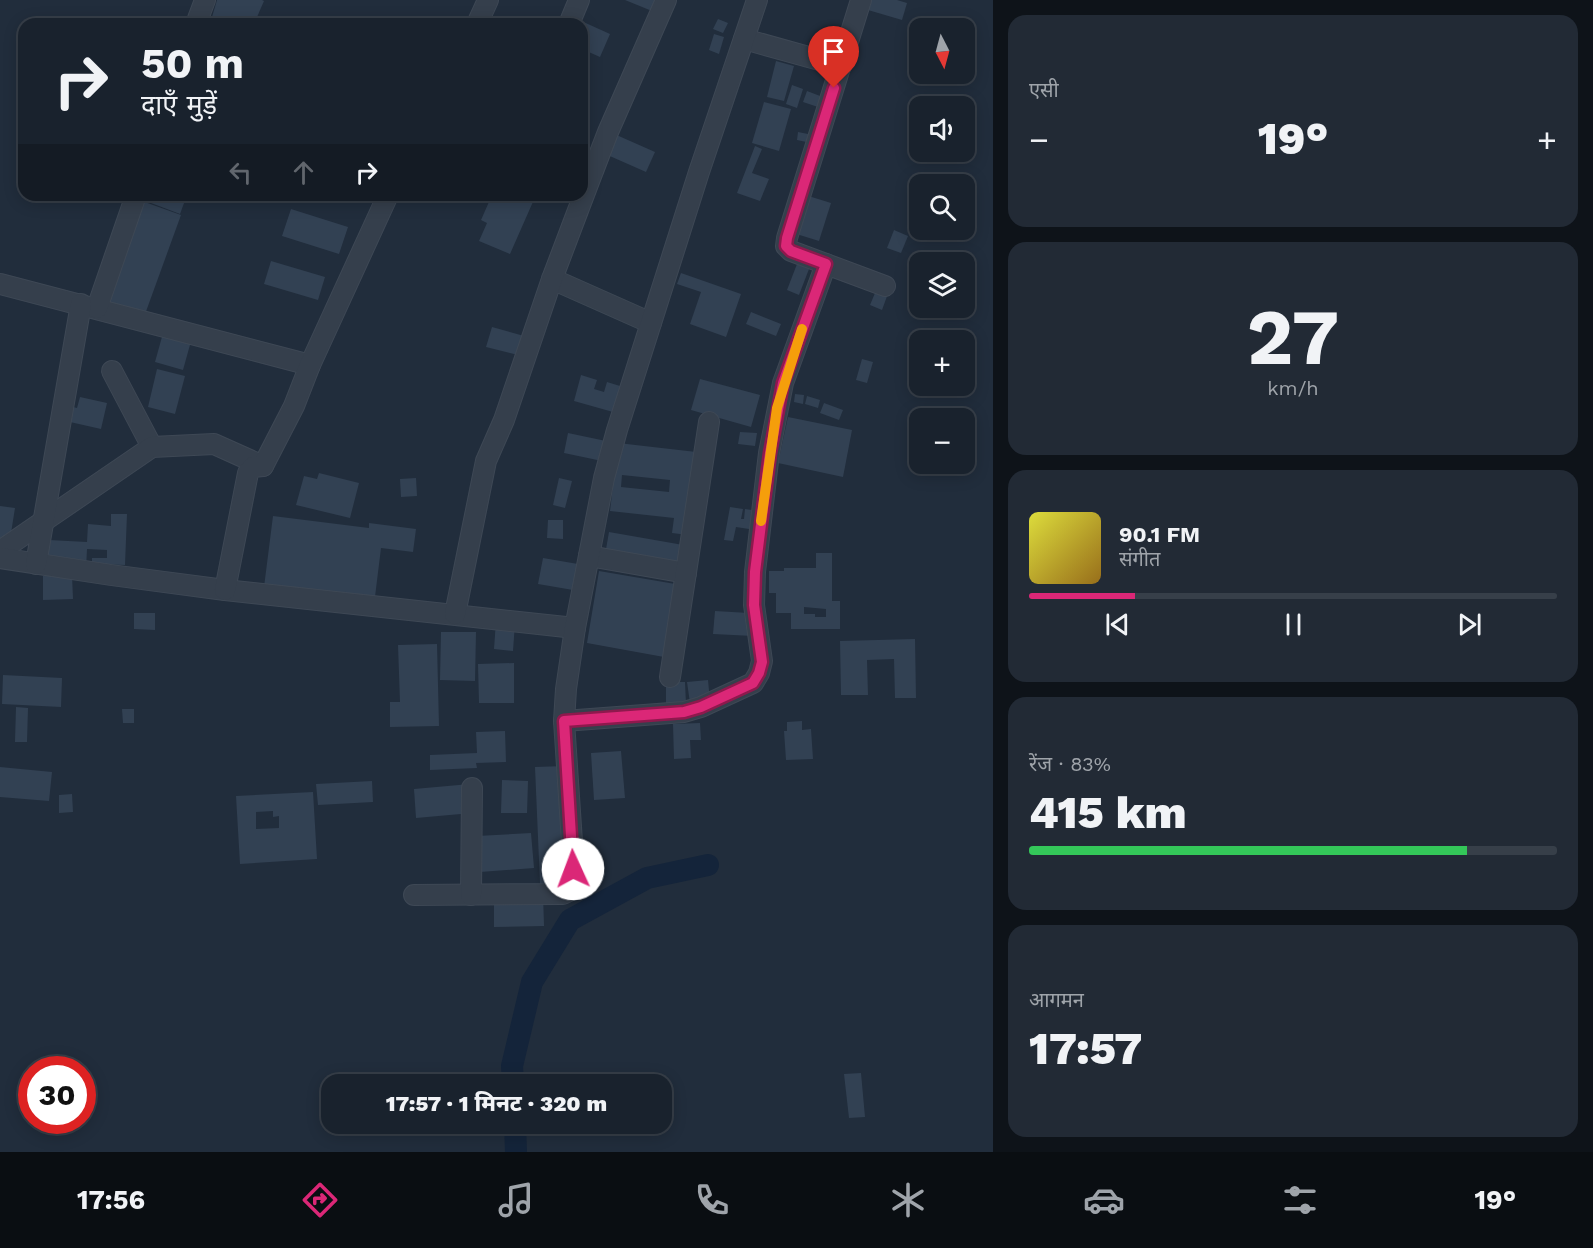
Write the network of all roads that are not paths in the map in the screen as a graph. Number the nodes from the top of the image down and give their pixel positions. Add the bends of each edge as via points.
1 (205, 0) edge
2 (489, 0) edge
3 (579, 0) edge
4 (666, 0) edge
5 (758, 0) edge
6 (861, 0) edge
7 (198, 18) edge
8 (480, 18) edge
9 (572, 18) edge
10 (744, 39) junction
11 (841, 66) junction
12 (588, 184) edge
13 (133, 201) edge
14 (385, 201) edge
15 (582, 201) edge
16 (826, 264) junction
17 (552, 279) junction
18 (0, 284) edge
19 (885, 286) dead end
20 (89, 306) junction
21 (651, 323) junction
22 (310, 365) junction
23 (112, 371) dead end
24 (710, 422) dead end
25 (152, 447) junction
26 (262, 466) junction
27 (43, 521) junction
28 (0, 551) edge
29 (589, 556) junction
30 (0, 558) edge
31 (36, 564) junction
32 (686, 573) junction
33 (225, 590) junction
34 (455, 614) junction
35 (575, 628) junction
36 (670, 677) dead end
37 (564, 721) junction
38 (472, 788) dead end
39 (471, 895) junction
40 (414, 896) dead end

1 - 7 street
2 - 8 street
3 - 9 street
4 - 12 street
5 - 10 street
6 - 11 street
10 - 11 street
10 - 21 street
11 - 16 street via 786,246
13 - 20 street
14 - 22 street
15 - 17 street
16 - 19 street
16 - 37 street via 783,383 771,442 755,572 754,605 762,662 759,673 753,683 684,712
17 - 21 street
17 - 34 street via 486,462
18 - 20 street
20 - 22 street
20 - 27 street
21 - 29 street via 604,478
22 - 26 street via 294,406
23 - 25 street
24 - 32 street
25 - 26 street via 214,444
25 - 27 street
26 - 33 street via 248,472
27 - 28 street
27 - 31 street
29 - 32 street
29 - 35 street
30 - 31 street
31 - 33 street
32 - 36 street
33 - 34 street
34 - 35 street
35 - 37 street
37 - 39 street via 573,857 571,890 563,894
38 - 39 street
39 - 40 street

